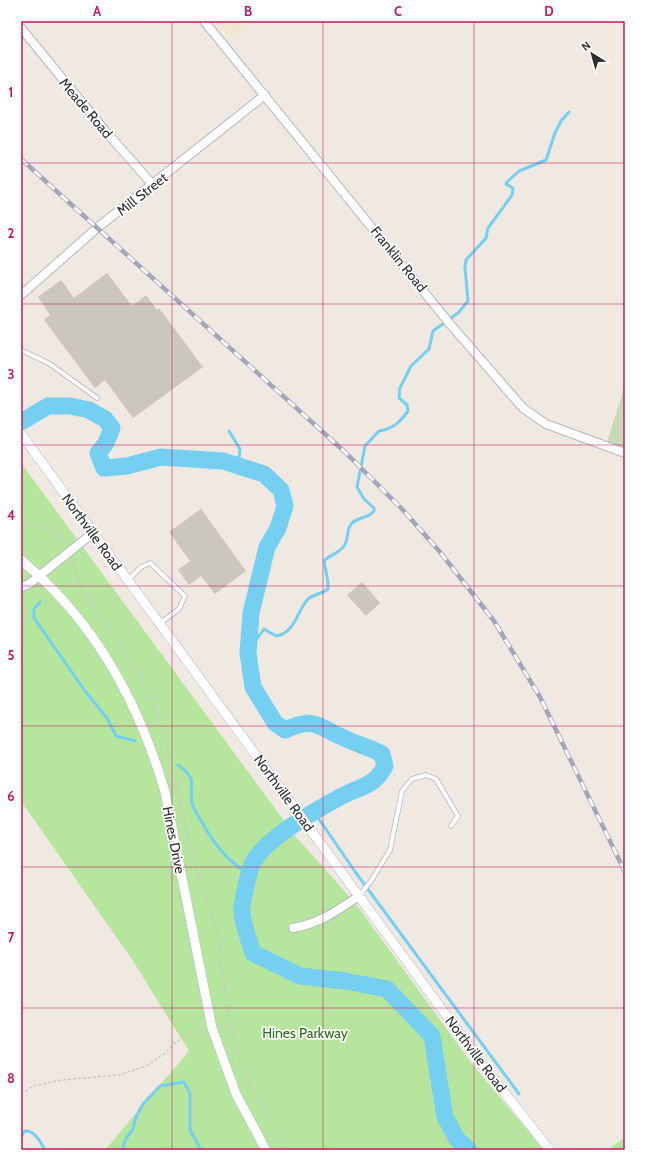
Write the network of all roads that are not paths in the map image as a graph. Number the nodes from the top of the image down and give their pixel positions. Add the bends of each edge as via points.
1 (204, 21) edge
2 (21, 28) edge
3 (265, 95) junction
4 (153, 185) junction
5 (22, 292) edge
6 (21, 350) edge
7 (97, 398) dead end
8 (21, 434) edge
9 (625, 453) edge
10 (93, 533) junction
11 (21, 560) edge
12 (39, 576) junction
13 (128, 580) junction
14 (21, 587) edge
15 (159, 624) junction
16 (451, 826) dead end
17 (359, 896) junction
18 (293, 928) dead end
19 (266, 1150) edge
20 (550, 1150) edge

1 - 3 street, Franklin Road
2 - 4 street, Meade Road
3 - 4 street, Mill Street
3 - 9 street, Franklin Road via 450,324 532,416 546,424
4 - 5 street, Mill Street via 97,228
6 - 7 lane via 50,364
8 - 10 street, Northville Road
10 - 12 street
10 - 13 street, Northville Road
11 - 12 street, Hines Drive
12 - 14 street
12 - 19 street, Hines Drive via 70,609 99,646 124,686 143,725 165,792 212,1028 236,1094
13 - 15 street, Northville Road
13 - 15 lane via 141,567 150,563 184,596 179,609
15 - 17 street, Northville Road
16 - 17 lane via 458,816 436,779 426,775 412,779 402,791 390,850
17 - 18 street via 319,922
17 - 20 street, Northville Road via 484,1067

